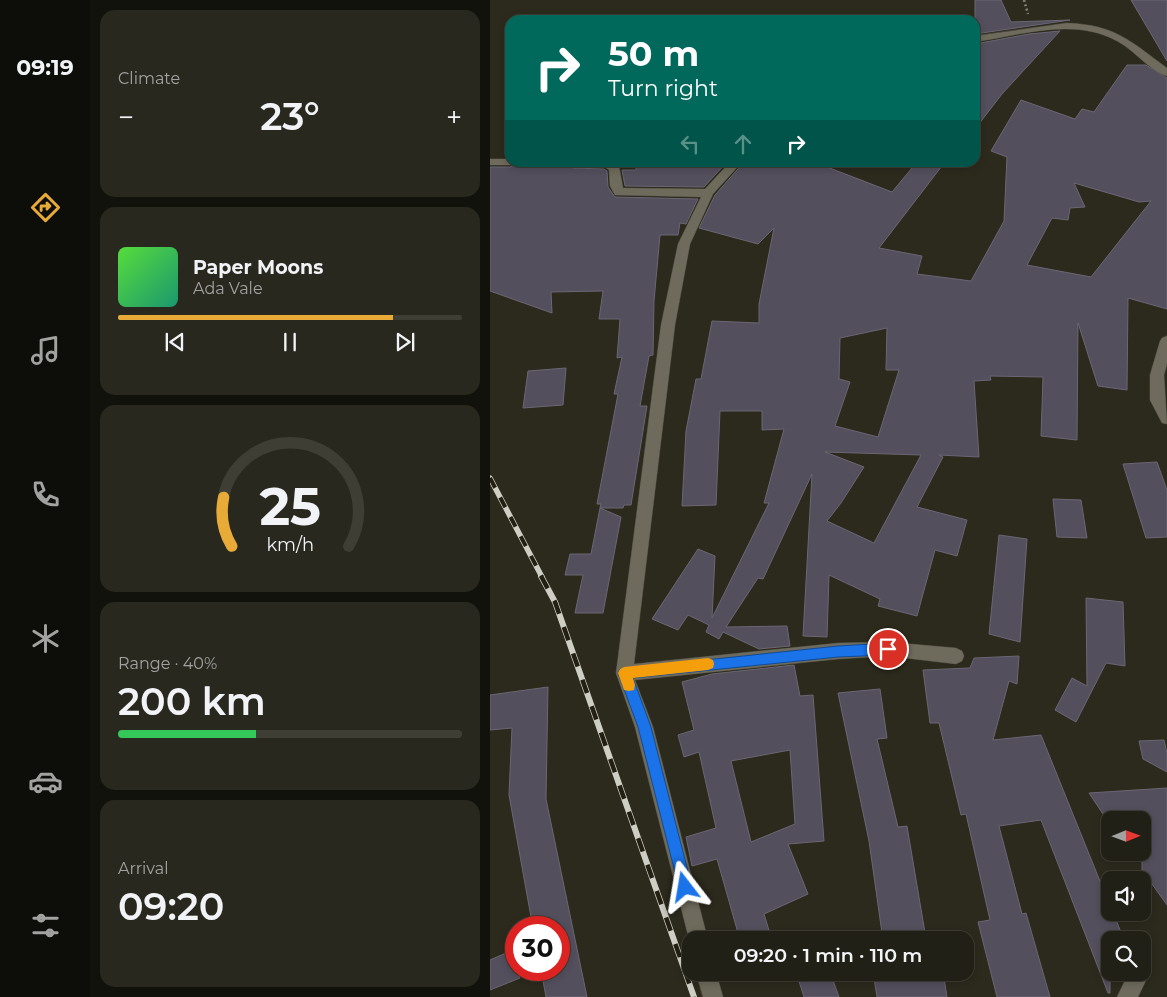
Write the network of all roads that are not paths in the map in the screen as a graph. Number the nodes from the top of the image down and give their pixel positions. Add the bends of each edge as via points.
1 (980, 38) edge
2 (1167, 72) edge
3 (490, 162) edge
4 (505, 162) edge
5 (613, 167) edge
6 (732, 167) edge
7 (708, 193) junction
8 (1167, 341) edge
9 (1167, 419) edge
10 (956, 656) dead end
11 (624, 673) junction
12 (696, 931) edge
13 (709, 981) edge
14 (1135, 981) edge
15 (713, 997) edge
16 (1127, 997) edge

1 - 2 street via 1081,27 1120,38
3 - 4 street
5 - 7 street via 619,192
6 - 7 street
7 - 11 street via 684,244 668,325
8 - 9 street via 1157,375 1157,400
10 - 11 street via 888,649 838,651
11 - 12 street via 644,727
13 - 15 street
14 - 16 street

